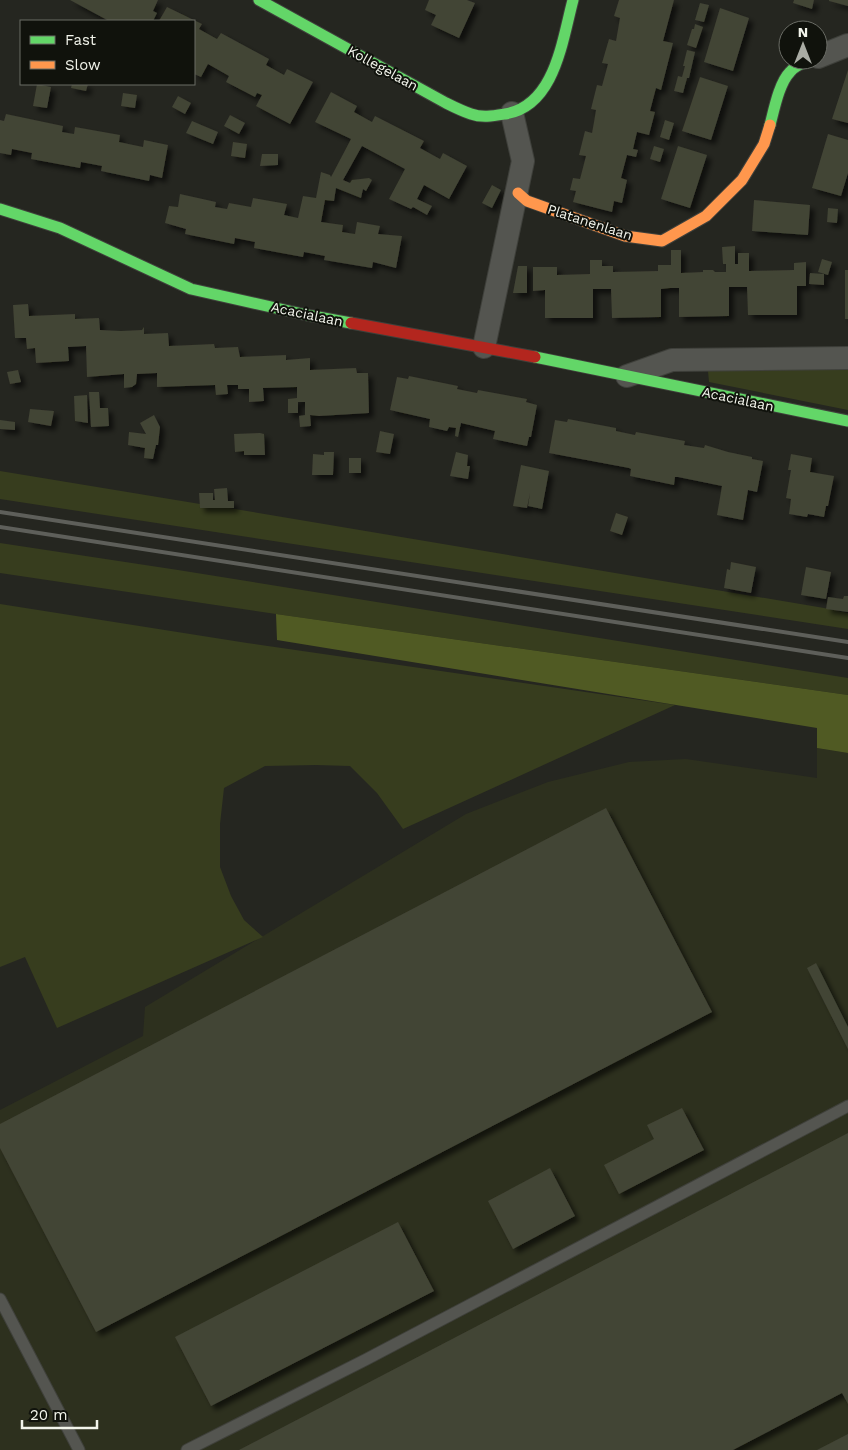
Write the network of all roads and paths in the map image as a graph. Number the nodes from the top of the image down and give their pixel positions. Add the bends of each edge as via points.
1 (259, 0) edge
2 (573, 0) edge
3 (848, 45) edge
4 (828, 53) edge
5 (792, 70) edge
6 (512, 113) junction
7 (518, 193) junction
8 (0, 210) edge
9 (484, 347) junction
10 (848, 358) edge
11 (627, 376) junction
12 (848, 421) edge
13 (848, 1106) edge
14 (0, 1299) edge
15 (78, 1450) edge
16 (187, 1450) edge

1 - 6 street, Kollegelaan via 446,103 471,114 488,117
2 - 6 street, Kollegelaan via 556,63 545,87 531,104
3 - 4 street
5 - 7 street, Platanenlaan via 783,83 764,144 742,180 706,216 662,241 625,236 526,202
6 - 7 street via 523,161
7 - 9 street
8 - 9 street, Acacialaan via 60,228 191,288 307,316
9 - 11 street, Acacialaan
10 - 11 street via 672,360
11 - 12 street, Acacialaan
13 - 16 lane
14 - 15 lane

